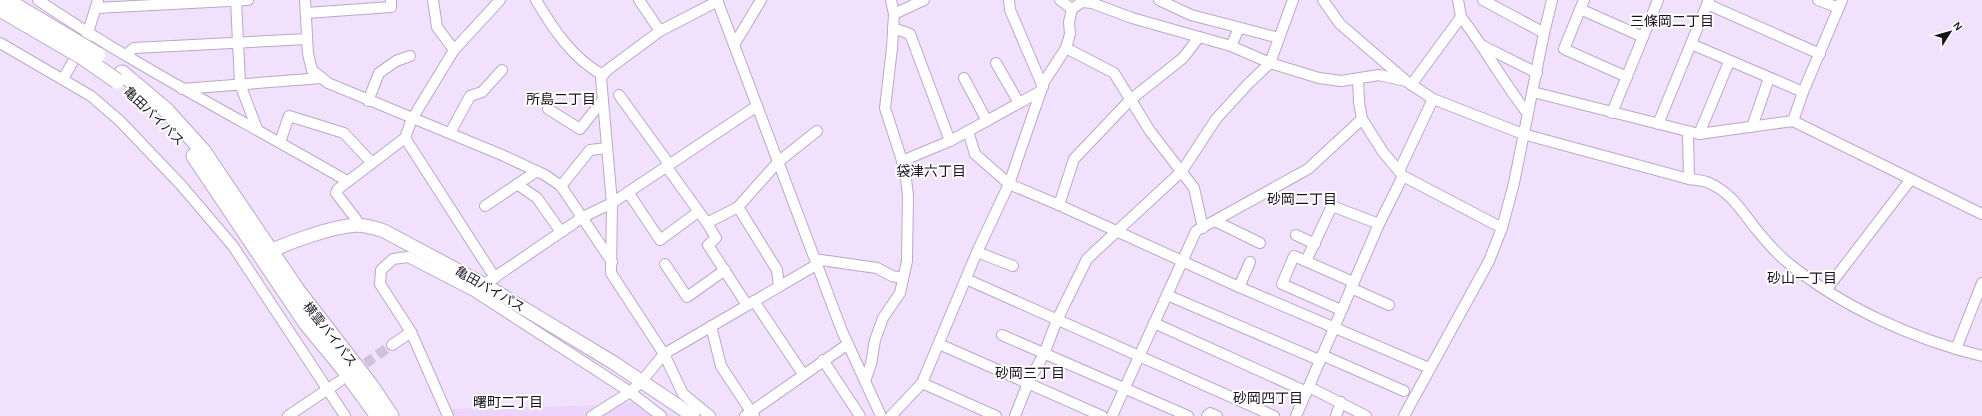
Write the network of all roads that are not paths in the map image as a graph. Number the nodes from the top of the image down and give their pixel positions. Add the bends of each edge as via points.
1 (6, 0) edge
2 (38, 0) edge
3 (236, 0) edge
4 (248, 0) edge
5 (305, 0) edge
6 (391, 0) edge
7 (433, 0) edge
8 (500, 0) edge
9 (536, 0) edge
10 (638, 0) edge
11 (718, 0) edge
12 (761, 0) edge
13 (891, 0) edge
14 (924, 0) edge
15 (1009, 0) edge
16 (1060, 0) edge
17 (1159, 0) edge
18 (1293, 0) edge
19 (1323, 0) edge
20 (1458, 0) edge
21 (1483, 0) edge
22 (1552, 0) edge
23 (1658, 0) edge
24 (1818, 0) edge
25 (1708, 2) edge
26 (97, 4) edge
27 (1841, 4) edge
28 (1582, 5) edge
29 (0, 9) edge
30 (1072, 9) junction
31 (306, 13) junction
32 (894, 14) junction
33 (1461, 17) junction
34 (893, 28) junction
35 (1239, 28) junction
36 (660, 31) junction
37 (1544, 33) junction
38 (87, 36) junction
39 (1199, 36) junction
40 (1643, 37) junction
41 (307, 38) junction
42 (1279, 38) junction
43 (238, 42) junction
44 (0, 43) edge
45 (1691, 44) junction
46 (734, 45) junction
47 (1231, 46) junction
48 (1483, 46) junction
49 (1066, 48) junction
50 (454, 50) junction
51 (1820, 54) junction
52 (126, 55) junction
53 (410, 56) dead end
54 (1729, 62) junction
55 (72, 63) dead end
56 (996, 63) dead end
57 (1270, 63) junction
58 (502, 70) dead end
59 (1537, 73) junction
60 (603, 75) junction
61 (119, 77) junction
62 (1627, 77) junction
63 (322, 78) junction
64 (964, 78) dead end
65 (1769, 78) junction
66 (63, 79) junction
67 (1358, 79) junction
68 (1409, 83) junction
69 (240, 84) junction
70 (182, 89) junction
71 (1042, 89) junction
72 (1533, 92) junction
73 (1803, 92) junction
74 (619, 95) dead end
75 (1433, 99) junction
76 (368, 100) junction
77 (1130, 100) junction
78 (602, 101) junction
79 (1019, 103) junction
80 (757, 106) junction
81 (548, 109) dead end
82 (1528, 112) junction
83 (1612, 113) junction
84 (412, 119) junction
85 (1362, 119) junction
86 (987, 121) junction
87 (1793, 121) junction
88 (1658, 124) junction
89 (1752, 127) junction
90 (257, 129) junction
91 (817, 131) dead end
92 (968, 131) junction
93 (450, 133) junction
94 (1688, 133) junction
95 (1523, 134) junction
96 (1699, 134) junction
97 (405, 138) junction
98 (950, 140) junction
99 (280, 142) junction
100 (607, 148) junction
101 (902, 161) junction
102 (778, 162) junction
103 (372, 163) junction
104 (667, 165) junction
105 (537, 171) junction
106 (1182, 171) junction
107 (1401, 174) junction
108 (1689, 179) junction
109 (1911, 179) junction
110 (347, 181) junction
111 (517, 184) junction
112 (1009, 184) junction
113 (561, 186) junction
114 (628, 192) junction
115 (612, 203) junction
116 (1059, 205) junction
117 (485, 206) dead end
118 (738, 206) junction
119 (698, 212) junction
120 (1982, 214) edge
121 (583, 217) junction
122 (1215, 221) junction
123 (707, 223) junction
124 (1379, 224) junction
125 (357, 225) junction
126 (1203, 228) junction
127 (1502, 228) junction
128 (561, 232) junction
129 (1118, 232) junction
130 (1296, 235) dead end
131 (1260, 243) dead end
132 (1315, 244) junction
133 (977, 252) junction
134 (265, 253) junction
135 (1182, 261) junction
136 (1306, 261) junction
137 (612, 262) junction
138 (1250, 262) dead end
139 (245, 264) junction
140 (664, 264) dead end
141 (816, 265) junction
142 (1013, 266) dead end
143 (725, 270) junction
144 (903, 278) junction
145 (966, 280) junction
146 (490, 281) junction
147 (1982, 283) edge
148 (1352, 285) junction
149 (779, 286) junction
150 (1239, 287) junction
151 (1826, 290) junction
152 (474, 291) junction
153 (1167, 295) junction
154 (751, 303) junction
155 (1389, 305) dead end
156 (1341, 310) junction
157 (1057, 320) junction
158 (1154, 324) junction
159 (711, 326) junction
160 (1333, 327) junction
161 (411, 332) junction
162 (1002, 335) dead end
163 (848, 344) junction
164 (939, 344) junction
165 (392, 346) tunnel mouth
166 (1956, 349) junction
167 (664, 354) junction
168 (1044, 354) junction
169 (1139, 356) junction
170 (1982, 356) edge
171 (1320, 357) junction
172 (823, 360) junction
173 (1429, 368) junction
174 (803, 374) junction
175 (340, 381) dead end
176 (865, 381) junction
177 (641, 382) junction
178 (922, 383) junction
179 (1028, 383) junction
180 (328, 389) junction
181 (1124, 389) junction
182 (1308, 390) junction
183 (1404, 390) dead end
184 (630, 392) junction
185 (1341, 402) junction
186 (750, 414) edge
187 (288, 416) edge
188 (345, 416) edge
189 (378, 416) edge
190 (391, 416) edge
191 (448, 416) edge
192 (592, 416) edge
193 (661, 416) edge
194 (693, 416) edge
195 (710, 416) edge
196 (860, 416) edge
197 (881, 416) edge
198 (890, 416) edge
199 (996, 416) edge
200 (1015, 416) edge
201 (1102, 416) edge
202 (1112, 416) edge
203 (1188, 416) edge
204 (1207, 416) edge
205 (1217, 416) edge
206 (1274, 416) edge
207 (1296, 416) edge
208 (1336, 416) edge
209 (1366, 416) edge
210 (1404, 416) edge

1 - 61 highway, 亀田バイパス, bridge via 76,41
2 - 38 street
3 - 4 street
3 - 26 street
3 - 43 street
5 - 31 street
6 - 31 street via 392,7
7 - 50 street via 437,27
8 - 50 street
9 - 60 street via 564,42 587,67
10 - 36 street
11 - 36 street
11 - 46 street
12 - 46 street
13 - 32 street
14 - 32 street
15 - 71 street via 1010,10
16 - 30 street
17 - 35 street via 1191,15
18 - 42 street
19 - 68 street via 1340,24
20 - 33 street
21 - 37 street
22 - 37 street
23 - 40 street
24 - 27 street
25 - 45 street
25 - 51 street
26 - 38 street
27 - 51 street
28 - 40 street
28 - 62 street via 1564,49
29 - 61 highway, 亀田バイパス, bridge
30 - 39 street via 1082,2 1092,3 1132,18
30 - 49 street
31 - 41 street
32 - 34 street
33 - 48 street
33 - 68 street
34 - 98 street via 910,34
34 - 101 street via 886,108
35 - 42 street
35 - 47 street
36 - 60 street
37 - 59 street
38 - 52 street
39 - 47 street
39 - 77 street via 1183,58
40 - 62 street
41 - 43 street
41 - 63 street via 312,70
42 - 57 street
43 - 52 street via 134,48
43 - 69 street
44 - 66 street
45 - 54 street
45 - 88 street
46 - 80 street
47 - 57 street
48 - 59 street
48 - 82 street via 1500,78
49 - 71 street
49 - 77 street via 1114,73
50 - 84 street
51 - 73 street
52 - 70 street
53 - 76 street via 396,61 379,73
54 - 65 street
54 - 96 street
55 - 66 street
56 - 79 street
57 - 67 street via 1319,78 1341,81
57 - 106 street via 1216,119
58 - 93 street via 482,92 470,96
59 - 72 street
60 - 78 street
61 - 134 highway, 亀田バイパス via 166,110 203,151
62 - 83 street
63 - 69 street
63 - 76 street
64 - 86 street
65 - 73 street
65 - 89 street
66 - 139 street via 91,96 120,121 181,185 233,246
67 - 68 street via 1380,75
67 - 85 street
68 - 75 street
69 - 70 street
69 - 90 street
70 - 90 street
71 - 79 street
71 - 112 street
72 - 82 street
72 - 83 street
73 - 87 street
74 - 104 street
75 - 95 street
75 - 107 street
76 - 84 street
77 - 106 street via 1150,131
77 - 116 street via 1074,159
78 - 81 street via 580,129
78 - 100 street
79 - 86 street
80 - 102 street
80 - 104 street
82 - 95 street
83 - 88 street
84 - 93 street
84 - 97 street
85 - 107 street
85 - 122 street via 1308,169
86 - 92 street
87 - 89 street
87 - 109 street
88 - 94 street
89 - 96 street
90 - 99 street
91 - 102 street
92 - 98 street
92 - 112 street via 975,154
93 - 105 street
94 - 96 street
94 - 108 street
95 - 108 street
95 - 127 street
97 - 103 street
97 - 146 street
98 - 101 street
99 - 103 street via 289,116 344,133
99 - 110 street
100 - 113 street via 590,150
100 - 115 street
101 - 144 street via 908,196 907,261
102 - 118 street
102 - 141 street
103 - 110 street
104 - 114 street
104 - 119 street
105 - 111 street
105 - 113 street
106 - 126 street via 1194,188
106 - 129 street
107 - 124 street
107 - 127 street
108 - 151 street via 1706,182 1736,200 1757,230 1787,261
109 - 120 street
109 - 151 street
110 - 125 street via 336,193 356,219
111 - 117 street
111 - 128 street via 537,198
112 - 116 street
112 - 133 street
113 - 121 street
114 - 115 street
114 - 119 street via 660,240
115 - 121 street
115 - 137 street
116 - 129 street
118 - 123 street
118 - 149 street via 777,270
119 - 123 street
121 - 128 street
121 - 137 street
122 - 126 street
122 - 131 street
123 - 143 street via 716,238 708,245
124 - 132 street via 1332,206
124 - 148 street
125 - 134 main road, 亀田バイパス via 331,230
125 - 146 main road, 亀田バイパス via 371,226
126 - 135 street via 1196,231
127 - 173 street via 1490,261
128 - 146 street
129 - 135 street
129 - 157 street via 1087,260
130 - 132 street
132 - 136 street
133 - 142 street
133 - 145 street
134 - 139 street
134 - 189 highway, 横雲バイパス via 306,323
134 - 190 highway, 横雲バイパス via 371,386
135 - 150 street
135 - 153 street
136 - 148 street
136 - 156 street via 1294,256 1282,284
137 - 167 street via 611,273
138 - 150 street
139 - 180 street
140 - 143 street via 687,297
141 - 144 street via 821,260 877,268 892,276
141 - 149 street
141 - 163 street
143 - 154 street
144 - 176 street via 900,293 883,318
145 - 157 street
145 - 164 street
146 - 152 street
146 - 177 main road, 亀田バイパス
147 - 166 street
148 - 155 street
148 - 156 street
149 - 154 street
150 - 160 street
151 - 166 street via 1902,330
152 - 161 street via 408,257 393,259 381,270 380,284
152 - 184 street
153 - 158 street
153 - 171 street
154 - 159 street
154 - 174 street
156 - 160 street
157 - 168 street
157 - 169 street
158 - 169 street
158 - 182 street
159 - 167 street
159 - 186 street via 721,366
160 - 171 street
160 - 173 street
161 - 165 street
161 - 191 street
162 - 168 street
163 - 172 street
163 - 176 street
164 - 178 street
164 - 179 street
166 - 170 street
167 - 177 street
167 - 195 street via 683,394
168 - 179 street
168 - 181 street
169 - 181 street
169 - 206 street
171 - 182 street
171 - 183 street
172 - 174 street
172 - 196 street
173 - 210 street
174 - 186 street
175 - 180 street
176 - 197 street
177 - 184 street
177 - 194 main road, 亀田バイパス
178 - 198 street
178 - 199 street
179 - 200 street
179 - 201 street
180 - 187 street
180 - 188 street
181 - 202 street
181 - 203 street
182 - 185 street
182 - 207 street
184 - 192 street
184 - 193 street
185 - 208 street
185 - 209 street
204 - 205 street via 1210,413

